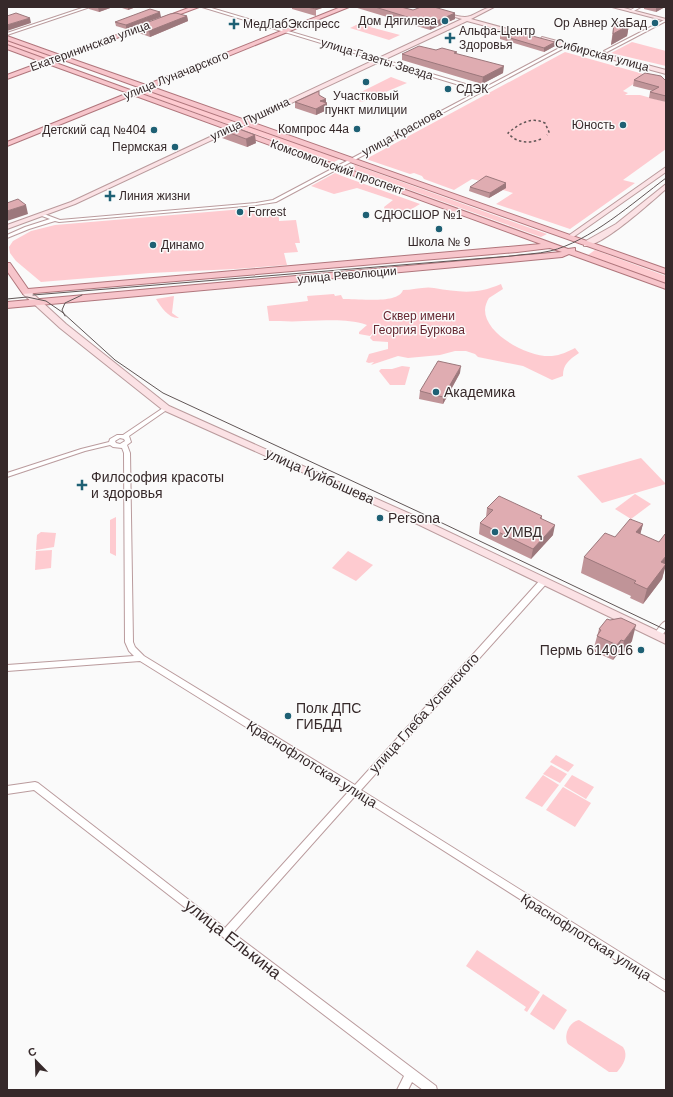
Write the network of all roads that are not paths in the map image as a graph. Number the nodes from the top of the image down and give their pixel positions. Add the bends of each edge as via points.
1 (88, 7) edge
2 (196, 7) edge
3 (204, 7) edge
4 (346, 7) edge
5 (422, 7) edge
6 (492, 7) edge
7 (614, 7) edge
8 (639, 7) edge
9 (631, 11) junction
10 (467, 19) junction
11 (666, 20) edge
12 (285, 31) junction
13 (7, 34) edge
14 (530, 36) edge
15 (7, 38) edge
16 (537, 38) edge
17 (566, 46) junction
18 (7, 47) edge
19 (606, 51) dead end
20 (60, 57) junction
21 (379, 59) junction
22 (47, 62) junction
23 (666, 72) edge
24 (7, 76) edge
25 (145, 87) junction
26 (481, 90) junction
27 (132, 92) junction
28 (244, 122) junction
29 (231, 128) junction
30 (7, 144) edge
31 (350, 160) junction
32 (338, 167) junction
33 (666, 169) edge
34 (666, 186) edge
35 (44, 215) junction
36 (53, 220) junction
37 (7, 227) edge
38 (524, 235) junction
39 (7, 236) edge
40 (570, 237) junction
41 (587, 244) junction
42 (552, 245) junction
43 (517, 250) junction
44 (570, 251) junction
45 (7, 265) edge
46 (666, 272) edge
47 (666, 287) edge
48 (26, 292) junction
49 (35, 302) junction
50 (7, 305) edge
51 (166, 408) junction
52 (125, 436) junction
53 (112, 443) junction
54 (124, 445) junction
55 (7, 475) edge
56 (544, 581) junction
57 (666, 624) edge
58 (662, 638) edge
59 (141, 658) junction
60 (7, 668) edge
61 (7, 790) edge
62 (356, 790) junction
63 (226, 934) junction
64 (666, 988) edge
65 (411, 1074) junction
66 (402, 1090) edge
67 (432, 1090) edge

1 - 13 street
2 - 20 main road, Екатерининская улица
3 - 12 street, улица Газеты Звезда
4 - 12 main road, улица Луначарского
5 - 10 main road
6 - 10 main road, улица Пушкина
7 - 9 main road
8 - 9 street
9 - 11 main road
10 - 14 main road
10 - 21 main road, улица Пушкина
11 - 19 street
12 - 21 street, улица Газеты Звезда
12 - 25 main road, улица Луначарского
15 - 20 main road, Комсомольский проспект
16 - 17 main road, Сибирская улица
17 - 23 main road, Сибирская улица
17 - 26 street, улица Краснова
18 - 22 main road, Комсомольский проспект
20 - 22 main road, Екатерининская улица
20 - 25 main road, Комсомольский проспект
21 - 26 street, улица Газеты Звезда
21 - 28 main road, улица Пушкина
22 - 24 main road, Екатерининская улица
22 - 27 main road, Комсомольский проспект
25 - 27 main road, улица Луначарского
25 - 28 main road, Комсомольский проспект
26 - 31 street, улица Краснова
27 - 29 main road, Комсомольский проспект
27 - 30 main road, улица Луначарского
28 - 29 main road, улица Пушкина
28 - 31 main road, Комсомольский проспект
29 - 32 main road, Комсомольский проспект
29 - 35 main road, улица Пушкина
31 - 32 street, улица Краснова
31 - 40 main road, Комсомольский проспект
32 - 36 street, улица Краснова via 267,203
32 - 38 main road, Комсомольский проспект
33 - 40 main road, улица Революции
34 - 41 main road, улица Революции via 631,215
35 - 36 street, улица Краснова
35 - 37 main road, улица Пушкина
36 - 39 street
38 - 42 main road, Комсомольский проспект
38 - 43 main road via 528,241
40 - 41 main road, Комсомольский проспект
40 - 42 main road, улица Революции
41 - 44 main road, улица Революции
41 - 46 main road, Комсомольский проспект
42 - 43 main road, улица Революции
42 - 44 main road, Комсомольский проспект
43 - 48 main road, улица Революции
44 - 47 main road, Комсомольский проспект
44 - 49 main road, улица Революции via 562,255 510,260
45 - 48 main road, улица Куйбышева
48 - 49 main road, улица Куйбышева
49 - 50 main road, улица Революции
49 - 51 main road, улица Куйбышева
51 - 52 street
51 - 56 main road, улица Куйбышева
52 - 53 street via 114,438
52 - 54 street, Краснофлотская улица via 129,441
53 - 54 street
53 - 55 street
54 - 59 street, Краснофлотская улица via 127,453 129,642
56 - 58 main road, улица Куйбышева
56 - 62 street, улица Глеба Успенского
57 - 58 street
59 - 60 street
59 - 62 street, Краснофлотская улица
61 - 63 street, улица Елькина via 35,786
62 - 63 street, улица Глеба Успенского
62 - 64 street, Краснофлотская улица
63 - 65 street, улица Елькина
65 - 66 street
65 - 67 street, улица Елькина

